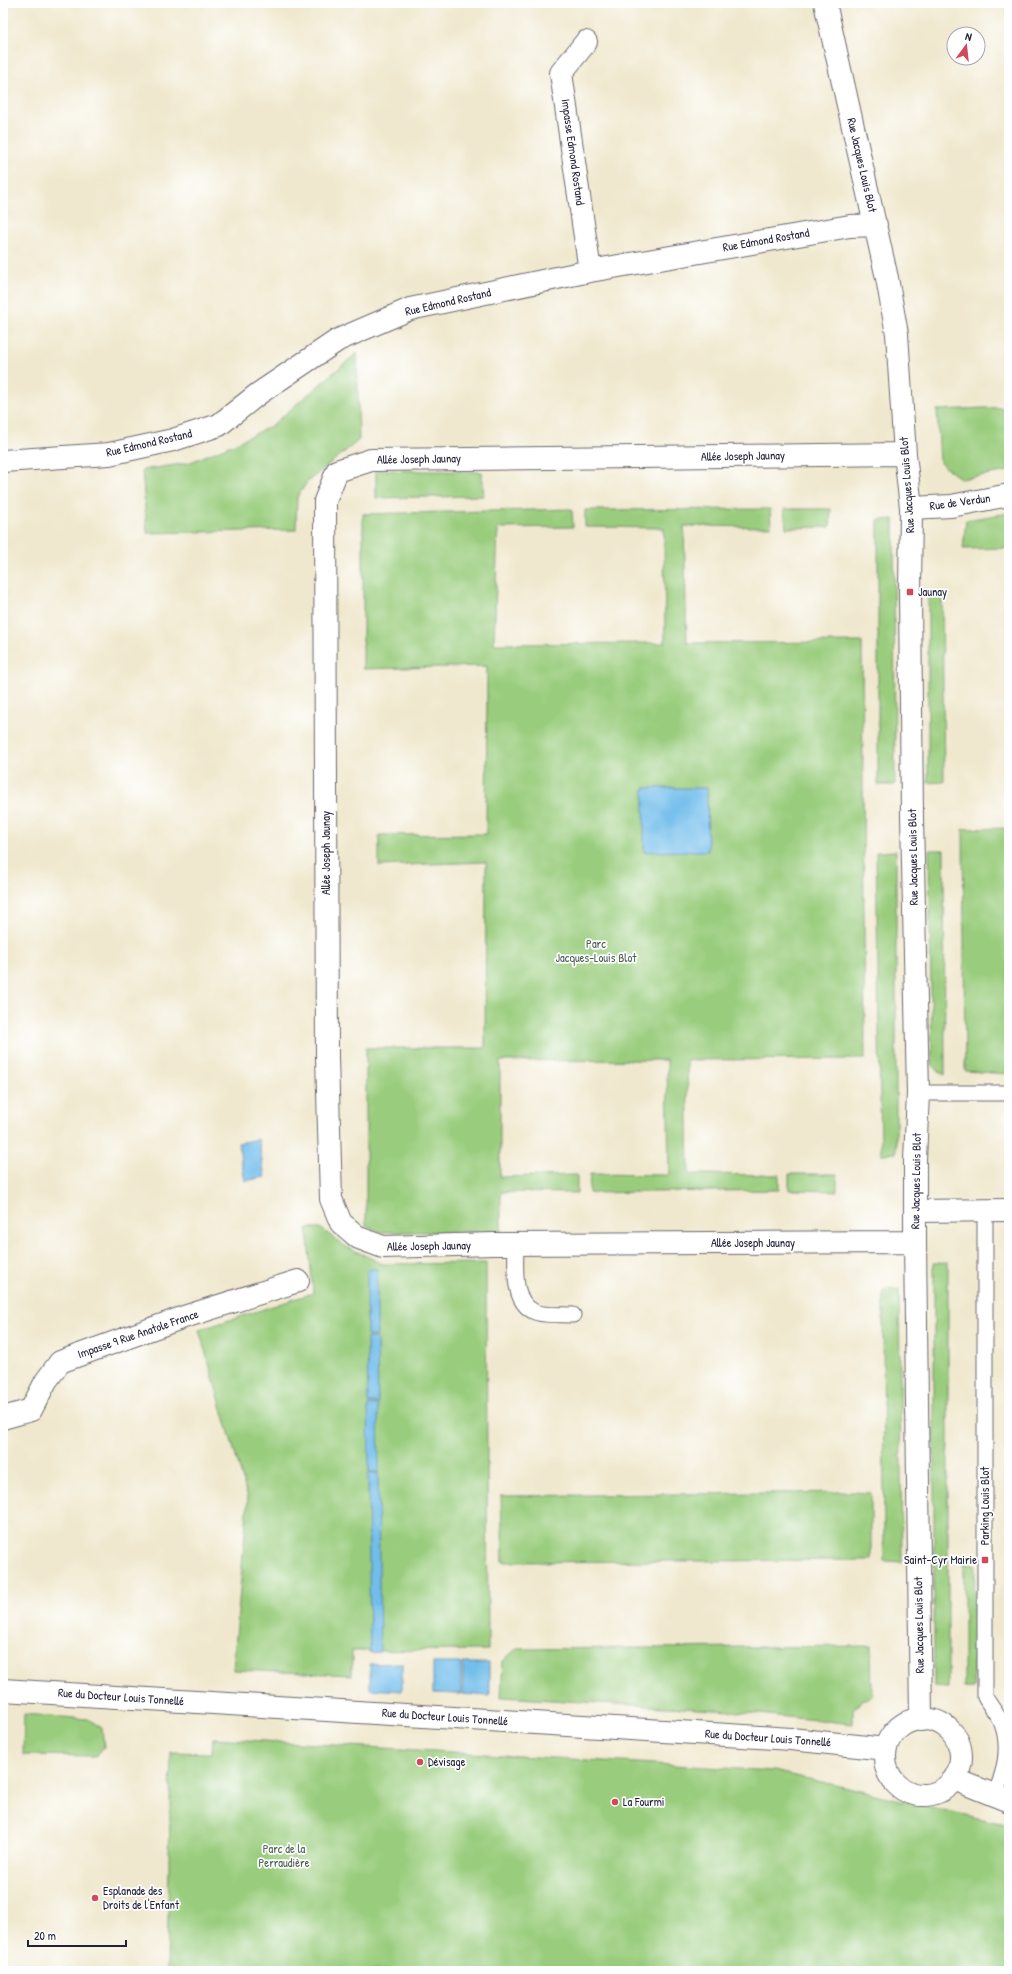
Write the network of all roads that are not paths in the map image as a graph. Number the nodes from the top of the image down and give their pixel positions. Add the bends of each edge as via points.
1 (825, 3) edge
2 (586, 42) dead end
3 (876, 224) junction
4 (590, 271) junction
5 (905, 454) junction
6 (3, 461) edge
7 (1009, 495) edge
8 (911, 508) junction
9 (918, 1093) junction
10 (1009, 1093) edge
11 (1009, 1210) edge
12 (915, 1211) junction
13 (985, 1211) junction
14 (915, 1242) junction
15 (516, 1244) junction
16 (298, 1281) dead end
17 (573, 1315) dead end
18 (3, 1418) edge
19 (3, 1690) edge
20 (921, 1720) junction
21 (886, 1749) junction
22 (954, 1779) junction
23 (1002, 1798) edge

1 - 3 street, Rue Jacques Louis Blot
2 - 4 street, Impasse Edmond Rostand via 561,73
3 - 4 street, Rue Edmond Rostand via 850,226
3 - 5 street, Rue Jacques Louis Blot via 897,334
4 - 6 street, Rue Edmond Rostand via 410,309 338,340 258,394 220,425 173,440 109,454
5 - 8 street, Rue Jacques Louis Blot
5 - 15 street, Allée Joseph Jaunay via 371,460 337,471 326,501 327,1057 331,1199 341,1223 359,1238 383,1247
7 - 8 street, Rue de Verdun via 951,506
8 - 9 street, Rue Jacques Louis Blot via 912,817
9 - 10 lane
9 - 12 street, Rue Jacques Louis Blot via 914,1160
11 - 13 street
12 - 13 street
12 - 14 street, Rue Jacques Louis Blot
13 - 23 lane, Parking Louis Blot via 985,1697 1002,1724 1006,1750
14 - 15 street, Allée Joseph Jaunay
14 - 20 street, Rue Jacques Louis Blot
15 - 17 lane via 517,1284 524,1304 536,1313
16 - 18 street, Impasse 9 Rue Anatole France via 184,1317 60,1362 30,1410
19 - 21 street, Rue du Docteur Louis Tonnellé via 791,1739
20 - 21 street via 909,1722 899,1728
20 - 22 street via 934,1721 955,1737 961,1763
21 - 22 street via 889,1773 904,1790 915,1795 939,1792 949,1786
22 - 23 street

